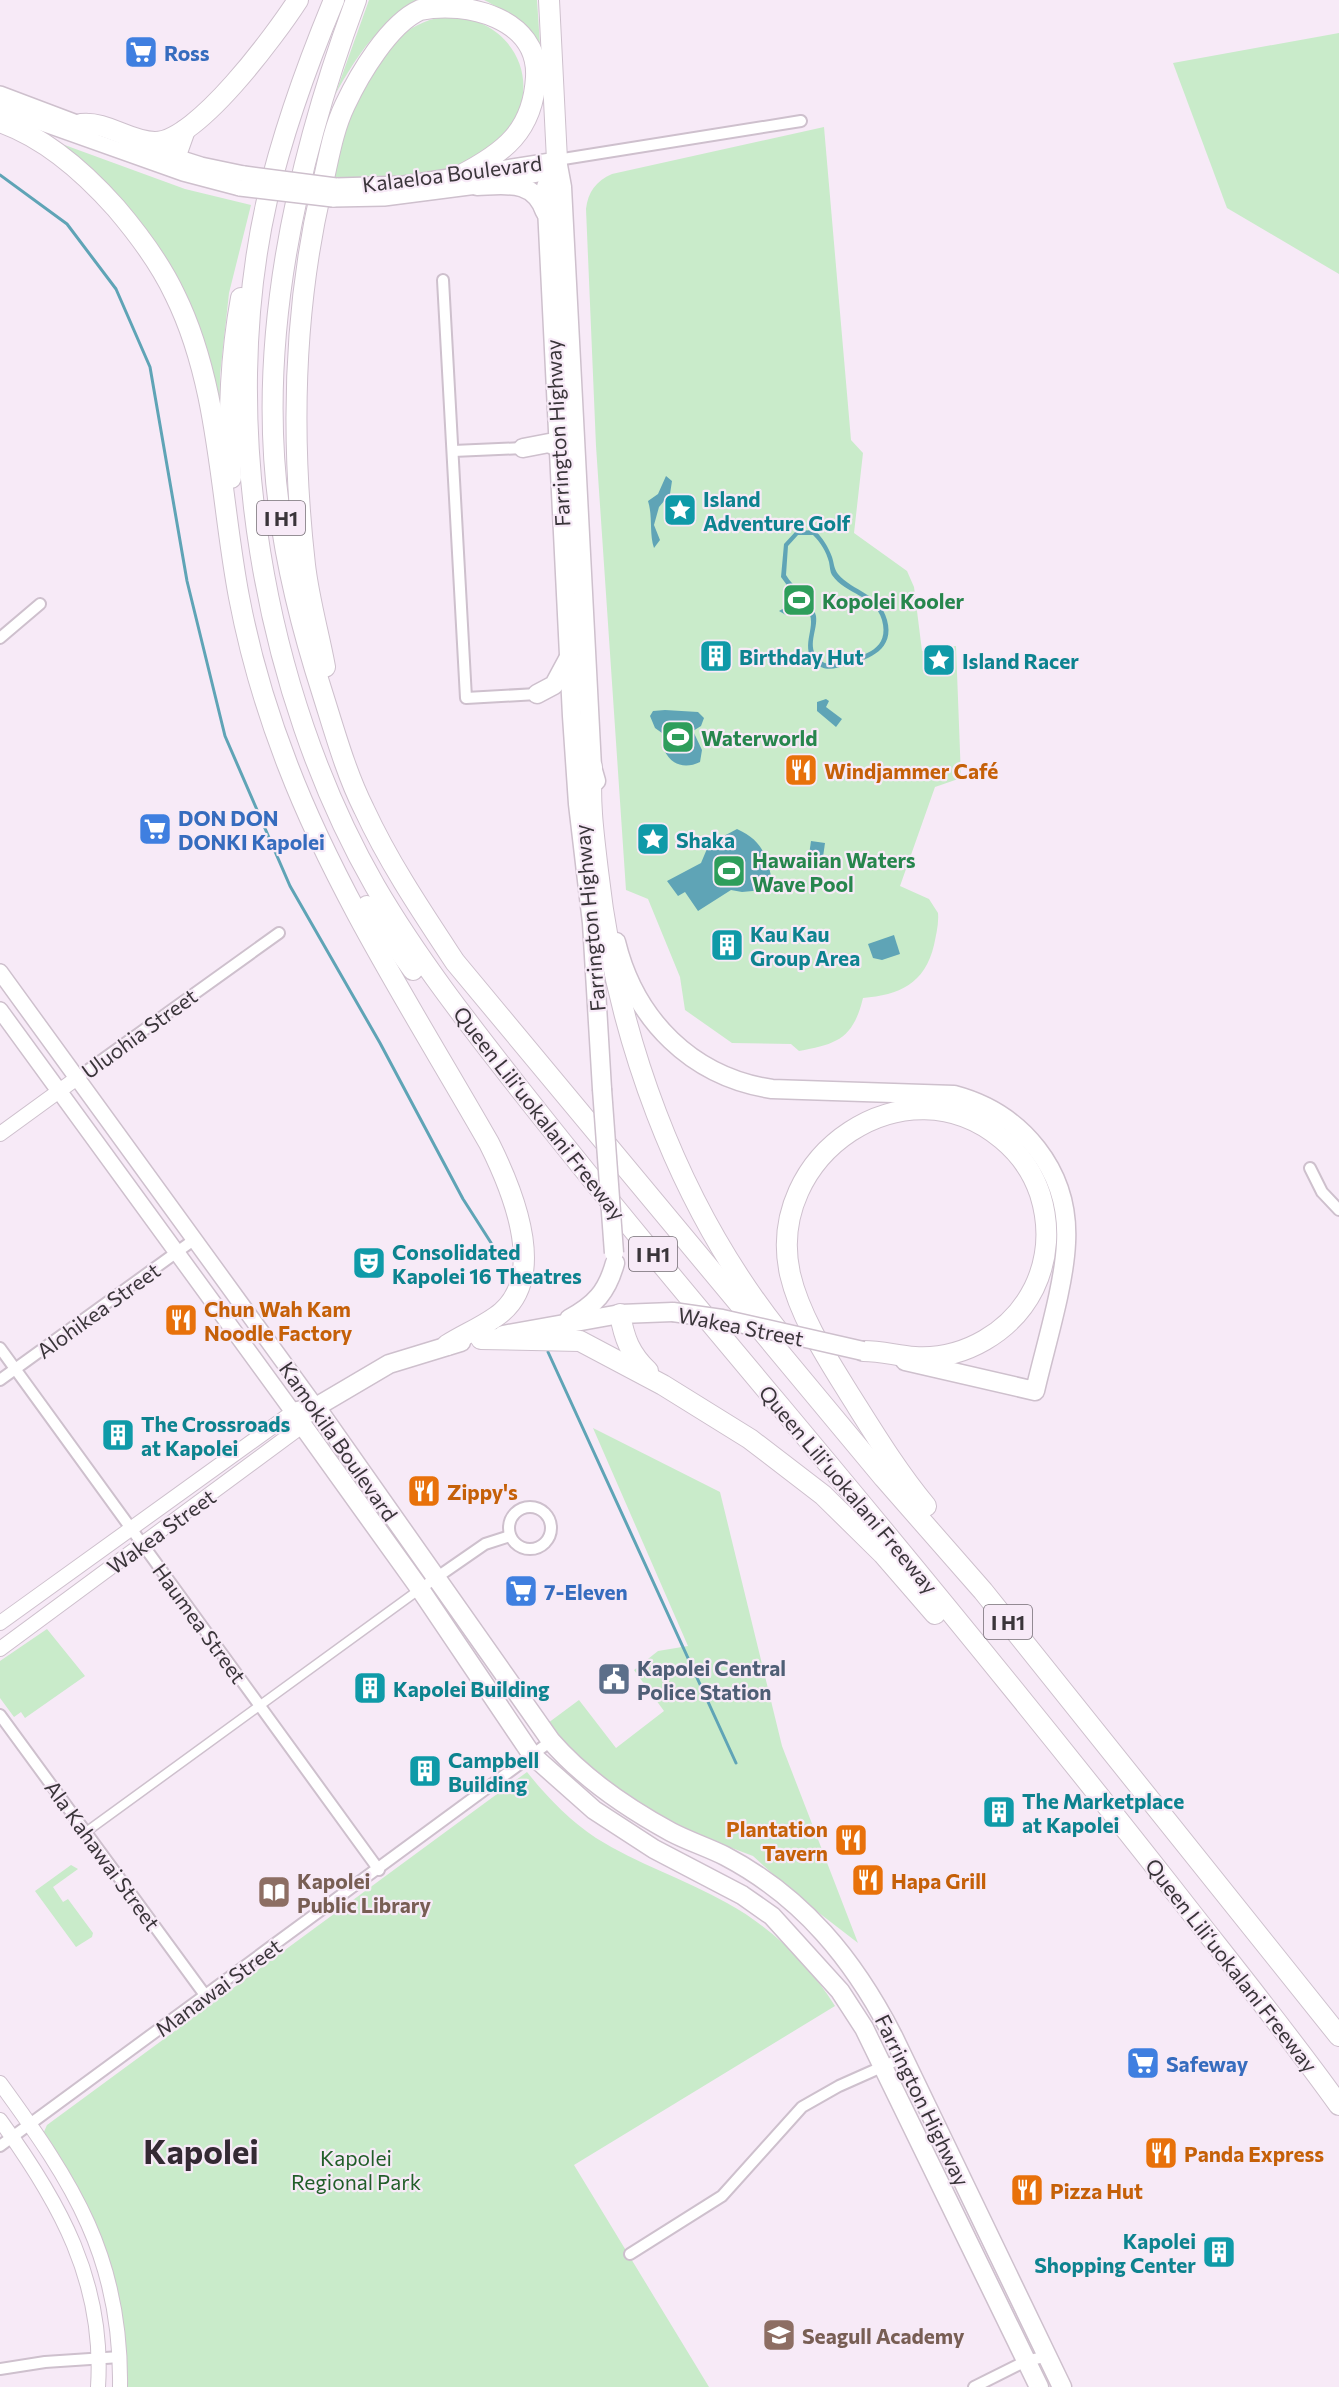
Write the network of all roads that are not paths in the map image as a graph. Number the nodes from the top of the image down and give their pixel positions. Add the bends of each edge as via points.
1 (298, 0) edge
2 (334, 0) edge
3 (356, 0) edge
4 (549, 0) edge
5 (0, 94) edge
6 (0, 108) edge
7 (801, 121) dead end
8 (0, 122) edge
9 (81, 124) junction
10 (185, 129) junction
11 (175, 158) junction
12 (557, 160) junction
13 (459, 176) junction
14 (242, 181) junction
15 (477, 186) junction
16 (335, 192) junction
17 (266, 206) junction
18 (547, 218) junction
19 (443, 280) dead end
20 (540, 445) junction
21 (453, 451) junction
22 (567, 472) junction
23 (239, 598) junction
24 (40, 604) dead end
25 (0, 638) edge
26 (569, 656) junction
27 (537, 694) junction
28 (573, 716) junction
29 (273, 726) junction
30 (340, 750) junction
31 (592, 767) junction
32 (279, 933) dead end
33 (0, 972) edge
34 (0, 1010) edge
35 (77, 1078) junction
36 (59, 1092) junction
37 (0, 1134) edge
38 (1310, 1168) dead end
39 (582, 1169) junction
40 (1339, 1210) edge
41 (195, 1239) junction
42 (177, 1253) junction
43 (614, 1258) junction
44 (620, 1314) junction
45 (560, 1323) junction
46 (481, 1339) junction
47 (447, 1345) junction
48 (0, 1348) edge
49 (863, 1351) junction
50 (15, 1369) junction
51 (0, 1380) edge
52 (663, 1385) junction
53 (1035, 1392) joint
54 (316, 1407) junction
55 (297, 1419) junction
56 (884, 1478) junction
57 (131, 1528) junction
58 (510, 1536) junction
59 (143, 1545) junction
60 (436, 1578) junction
61 (420, 1590) junction
62 (0, 1623) edge
63 (0, 1649) edge
64 (261, 1707) junction
65 (0, 1715) edge
66 (551, 1741) junction
67 (532, 1755) junction
68 (1127, 1771) junction
69 (86, 1832) junction
70 (726, 1857) joint
71 (379, 1870) junction
72 (710, 1879) joint
73 (1172, 1888) junction
74 (205, 1995) junction
75 (1332, 2022) edge
76 (1339, 2036) edge
77 (902, 2058) junction
78 (882, 2068) junction
79 (0, 2083) edge
80 (1339, 2105) edge
81 (0, 2120) edge
82 (31, 2125) junction
83 (13, 2137) junction
84 (0, 2146) edge
85 (630, 2254) dead end
86 (1048, 2356) junction
87 (120, 2357) junction
88 (98, 2359) junction
89 (1026, 2361) junction
90 (0, 2369) edge
91 (98, 2387) edge
92 (120, 2387) edge
93 (974, 2387) edge
94 (1039, 2387) edge
95 (1062, 2387) edge

1 - 10 highway via 253,61
2 - 17 highway, Queen Liliʻuokalani Freeway / I H1 via 293,109
3 - 30 highway, Queen Liliʻuokalani Freeway / I H1 via 324,88 288,235 275,362 278,505 308,648
4 - 12 highway
5 - 9 main road, Kalaeloa Boulevard
6 - 14 main road, Kalaeloa Boulevard via 183,173
7 - 12 street
8 - 23 highway via 20,129 97,187 141,237 176,295 208,390
9 - 10 highway via 94,123 145,142 170,139
9 - 11 main road, Kalaeloa Boulevard
10 - 11 highway
11 - 14 main road, Kalaeloa Boulevard
12 - 13 main road, Kalaeloa Boulevard
12 - 15 main road, Kalaeloa Boulevard via 543,173
12 - 18 main road, Farrington Highway via 546,187
12 - 22 main road, Farrington Highway via 562,187
13 - 16 main road, Kalaeloa Boulevard
13 - 30 highway via 498,153 516,136 530,110 536,70 525,37 500,15 475,5 442,3 421,9 403,21 377,51 344,106 318,207 304,284 297,356 305,567
14 - 16 main road, Kalaeloa Boulevard, bridge
15 - 16 main road, Kalaeloa Boulevard via 394,197
15 - 18 main road via 524,187 535,192
17 - 23 highway via 252,242 234,338 230,448
17 - 39 highway, Queen Liliʻuokalani Freeway / I H1 via 249,336 250,472 260,559 297,706 345,828 404,933 455,1007
18 - 20 main road, Farrington Highway via 556,408
19 - 21 street
20 - 21 street
20 - 22 main road via 544,455
20 - 22 main road via 569,456
21 - 27 street via 466,698
22 - 26 main road, Farrington Highway
22 - 31 main road, Farrington Highway
23 - 29 highway
24 - 25 street
26 - 27 main road via 554,686
26 - 28 main road, Farrington Highway
27 - 28 main road via 555,700
28 - 43 main road, Farrington Highway, bridge via 578,804 592,923
29 - 39 highway via 354,886 377,921 519,1101
29 - 47 highway via 307,813 345,892 489,1143 517,1207 522,1272 514,1296 502,1312
30 - 56 highway, Queen Liliʻuokalani Freeway / I H1 via 363,808 399,876 454,962
31 - 53 main road, Farrington Highway via 609,908 625,970 662,1032 691,1059 734,1081 772,1089 954,1095 993,1109 1036,1146 1058,1185 1066,1229 1064,1259
31 - 56 highway via 596,855 610,961 657,1113 697,1201 745,1283
32 - 35 street, Uluohia Street
33 - 35 main road, Kamokila Boulevard
34 - 36 main road, Kamokila Boulevard
35 - 36 street, Uluohia Street
35 - 41 main road, Kamokila Boulevard
36 - 37 street, Uluohia Street
36 - 42 main road, Kamokila Boulevard
38 - 40 street via 1322,1192
39 - 73 highway, Queen Liliʻuokalani Freeway / I H1 via 885,1531
41 - 42 street, Alohikea Street
41 - 54 main road, Kamokila Boulevard
42 - 50 street, Alohikea Street
42 - 55 main road, Kamokila Boulevard
43 - 44 main road, Farrington Highway
43 - 45 main road via 601,1296 584,1311
44 - 45 main road, Wakea Street
44 - 49 main road, Wakea Street, bridge via 673,1312 722,1319
44 - 52 highway via 628,1348
45 - 46 main road, Wakea Street
46 - 47 main road, Wakea Street
46 - 52 highway via 580,1341
47 - 54 main road, Wakea Street via 389,1364
48 - 50 street, Haumea Street
49 - 53 main road, Wakea Street
49 - 68 highway via 927,1358 970,1348 1006,1325 1033,1290 1046,1241 1046,1219 1039,1191 1017,1153 983,1126 950,1113 914,1109 871,1120 838,1140 812,1167 794,1205 787,1246 790,1273 798,1299 828,1359 902,1477 1034,1638
50 - 51 street, Alohikea Street
50 - 57 street, Haumea Street
52 - 73 highway via 750,1439 854,1523 923,1599 1089,1801
54 - 55 main road, Wakea Street
54 - 60 main road, Kamokila Boulevard
55 - 57 street, Wakea Street
55 - 59 street, Wakea Street
55 - 61 main road, Kamokila Boulevard
56 - 68 highway, Queen Liliʻuokalani Freeway / I H1 via 983,1591
57 - 59 street, Haumea Street
57 - 62 street, Wakea Street
58 - 58 street via 519,1546 538,1547 550,1532 549,1519 541,1509 521,1508 510,1520
58 - 60 street via 485,1544
59 - 63 street, Wakea Street
59 - 64 street, Haumea Street
60 - 61 street
60 - 66 main road, Kamokila Boulevard
61 - 64 street
61 - 67 main road, Kamokila Boulevard
64 - 69 street
64 - 71 street, Haumea Street
65 - 69 street, Ala Kahawai Street
66 - 67 street, Manawai Street
66 - 70 main road, Kamokila Boulevard via 574,1768 603,1789 671,1832
67 - 71 street, Manawai Street
67 - 72 main road, Kamokila Boulevard via 594,1810
68 - 75 highway, Queen Liliʻuokalani Freeway / I H1
69 - 74 street, Ala Kahawai Street
70 - 77 main road, Farrington Highway via 799,1908 842,1952 881,2012
71 - 74 street, Manawai Street
72 - 78 main road, Farrington Highway via 772,1916 805,1950 851,2006
73 - 80 highway, Queen Liliʻuokalani Freeway / I H1
74 - 82 street, Manawai Street
75 - 76 highway, Queen Liliʻuokalani Freeway / I H1
77 - 78 street
77 - 86 main road, Farrington Highway
78 - 85 street via 802,2106 722,2196
78 - 89 main road, Farrington Highway
79 - 82 street
81 - 83 street
82 - 83 street, Manawai Street
82 - 87 street via 76,2195 97,2240 116,2313
83 - 84 street, Manawai Street
83 - 88 street via 57,2204 78,2253 91,2302
86 - 89 street
86 - 95 main road, Farrington Highway
87 - 88 street
87 - 92 street
88 - 90 street
88 - 91 street
89 - 93 street
89 - 94 main road, Farrington Highway

